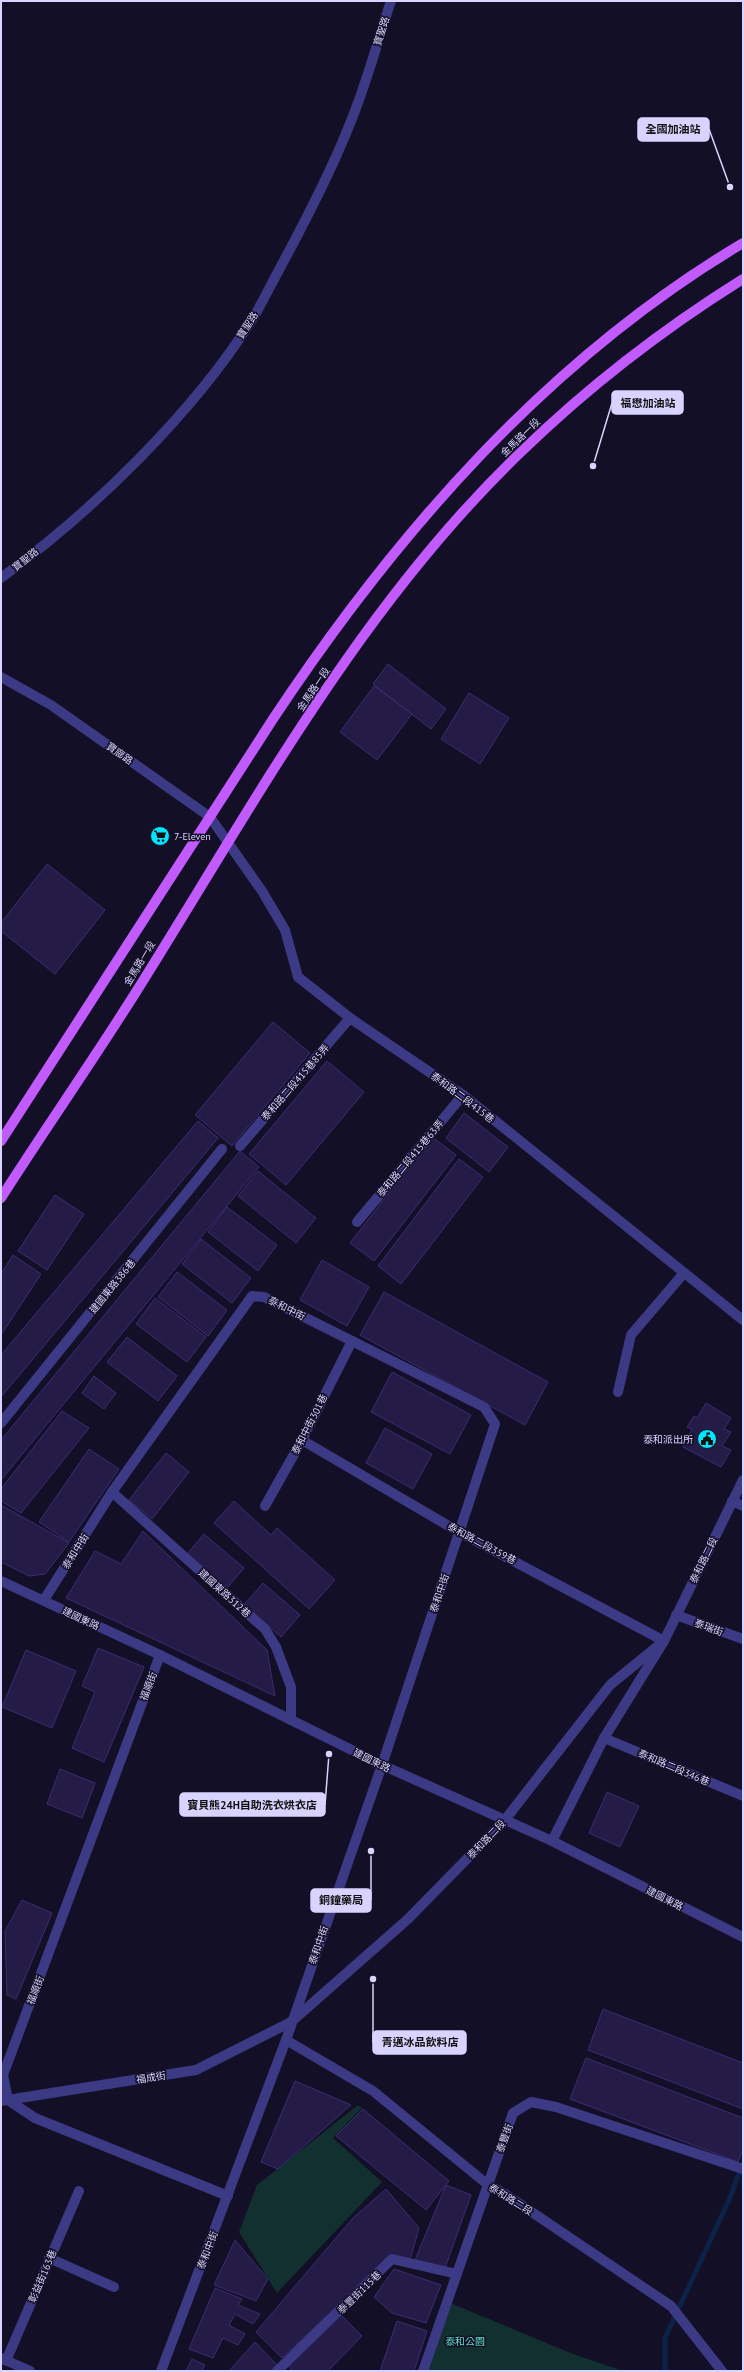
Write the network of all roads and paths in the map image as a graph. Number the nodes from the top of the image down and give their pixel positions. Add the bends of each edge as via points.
1 (391, 1) edge
2 (743, 243) edge
3 (743, 279) edge
4 (1, 578) edge
5 (1, 677) edge
6 (210, 817) junction
7 (227, 842) junction
8 (350, 1018) junction
9 (463, 1095) junction
10 (1, 1141) edge
11 (240, 1146) dead end
12 (222, 1149) dead end
13 (1, 1198) edge
14 (357, 1222) dead end
15 (684, 1273) junction
16 (743, 1320) edge
17 (352, 1341) junction
18 (618, 1392) dead end
19 (1, 1423) edge
20 (302, 1440) junction
21 (743, 1480) edge
22 (112, 1492) junction
23 (732, 1501) junction
24 (265, 1506) dead end
25 (743, 1506) edge
26 (459, 1532) junction
27 (1, 1581) edge
28 (44, 1600) junction
29 (676, 1615) junction
30 (743, 1639) edge
31 (664, 1640) junction
32 (160, 1655) junction
33 (291, 1720) junction
34 (604, 1738) junction
35 (382, 1765) junction
36 (743, 1796) edge
37 (504, 1821) junction
38 (552, 1841) junction
39 (743, 1937) edge
40 (291, 2022) junction
41 (286, 2040) junction
42 (4, 2100) edge
43 (739, 2168) edge
44 (487, 2184) junction
45 (79, 2191) dead end
46 (228, 2196) junction
47 (49, 2258) junction
48 (457, 2274) junction
49 (114, 2287) dead end
50 (3, 2360) edge
51 (30, 2371) edge
52 (161, 2371) edge
53 (277, 2371) edge
54 (423, 2371) edge
55 (722, 2371) edge

1 - 4 street, 寶聖路 via 359,100 331,168 250,321 221,363 135,463 54,536
2 - 6 main road, 金馬路一段 via 656,300 605,339 489,445 386,562 310,665
3 - 7 main road, 金馬路一段 via 636,353 585,393 520,453 469,506 378,617 282,756
5 - 6 street, 寶廍路 via 51,705
6 - 7 street, 寶廍路
6 - 10 main road, 金馬路一段
7 - 8 street, 泰和路二段415巷 via 262,891 285,930 298,977
7 - 13 main road, 金馬路一段 via 135,994
8 - 9 street, 泰和路二段415巷
8 - 11 street, 泰和路二段415巷85弄
9 - 14 street, 泰和路二段415巷63弄
9 - 15 street, 泰和路二段415巷
12 - 19 street, 建國東路386巷
15 - 16 street, 泰和路二段415巷
15 - 18 street via 631,1335
17 - 20 street, 泰和中街301巷
17 - 22 street, 泰和中街 via 264,1297 252,1296
17 - 26 street, 泰和中街 via 484,1407 495,1424
20 - 24 street, 泰和中街301巷
20 - 26 street, 泰和路二段359巷
21 - 23 street, 泰和路二段
22 - 28 street, 泰和中街
22 - 33 street, 建國東路312巷 via 265,1629 276,1646 291,1687
23 - 25 street
23 - 29 street, 泰和路二段
26 - 31 street, 泰和路二段359巷
26 - 35 street, 泰和中街
27 - 28 street, 建國東路
28 - 32 street, 建國東路
29 - 30 street, 泰瑞街
29 - 31 street, 泰和路二段
31 - 34 street, 泰和路二段
31 - 37 street, 泰和路二段 via 610,1685
32 - 33 street, 建國東路
32 - 42 street, 福順街 via 3,2075
33 - 35 street, 建國東路
34 - 36 street, 泰和路二段346巷
34 - 38 street, 泰和路二段
35 - 37 street, 建國東路
35 - 40 street, 泰和中街
37 - 38 street, 建國東路
37 - 40 street, 泰和路二段 via 408,1919
38 - 39 street, 建國東路
40 - 41 street, 泰和中街
40 - 42 street, 福成街 via 196,2070
41 - 44 street, 泰和路二段 via 373,2090
41 - 46 street, 泰和中街
42 - 46 street via 35,2118
43 - 44 street, 泰豐街 via 556,2107 530,2102 513,2113
44 - 48 street, 泰豐街
44 - 55 street, 泰和路二段 via 672,2308 687,2323
45 - 47 street, 彰益街163巷
46 - 52 street, 泰和中街
47 - 49 street
47 - 50 street, 彰益街163巷
48 - 53 street, 泰豐街115巷 via 392,2259
48 - 54 street, 泰豐街
50 - 51 street

